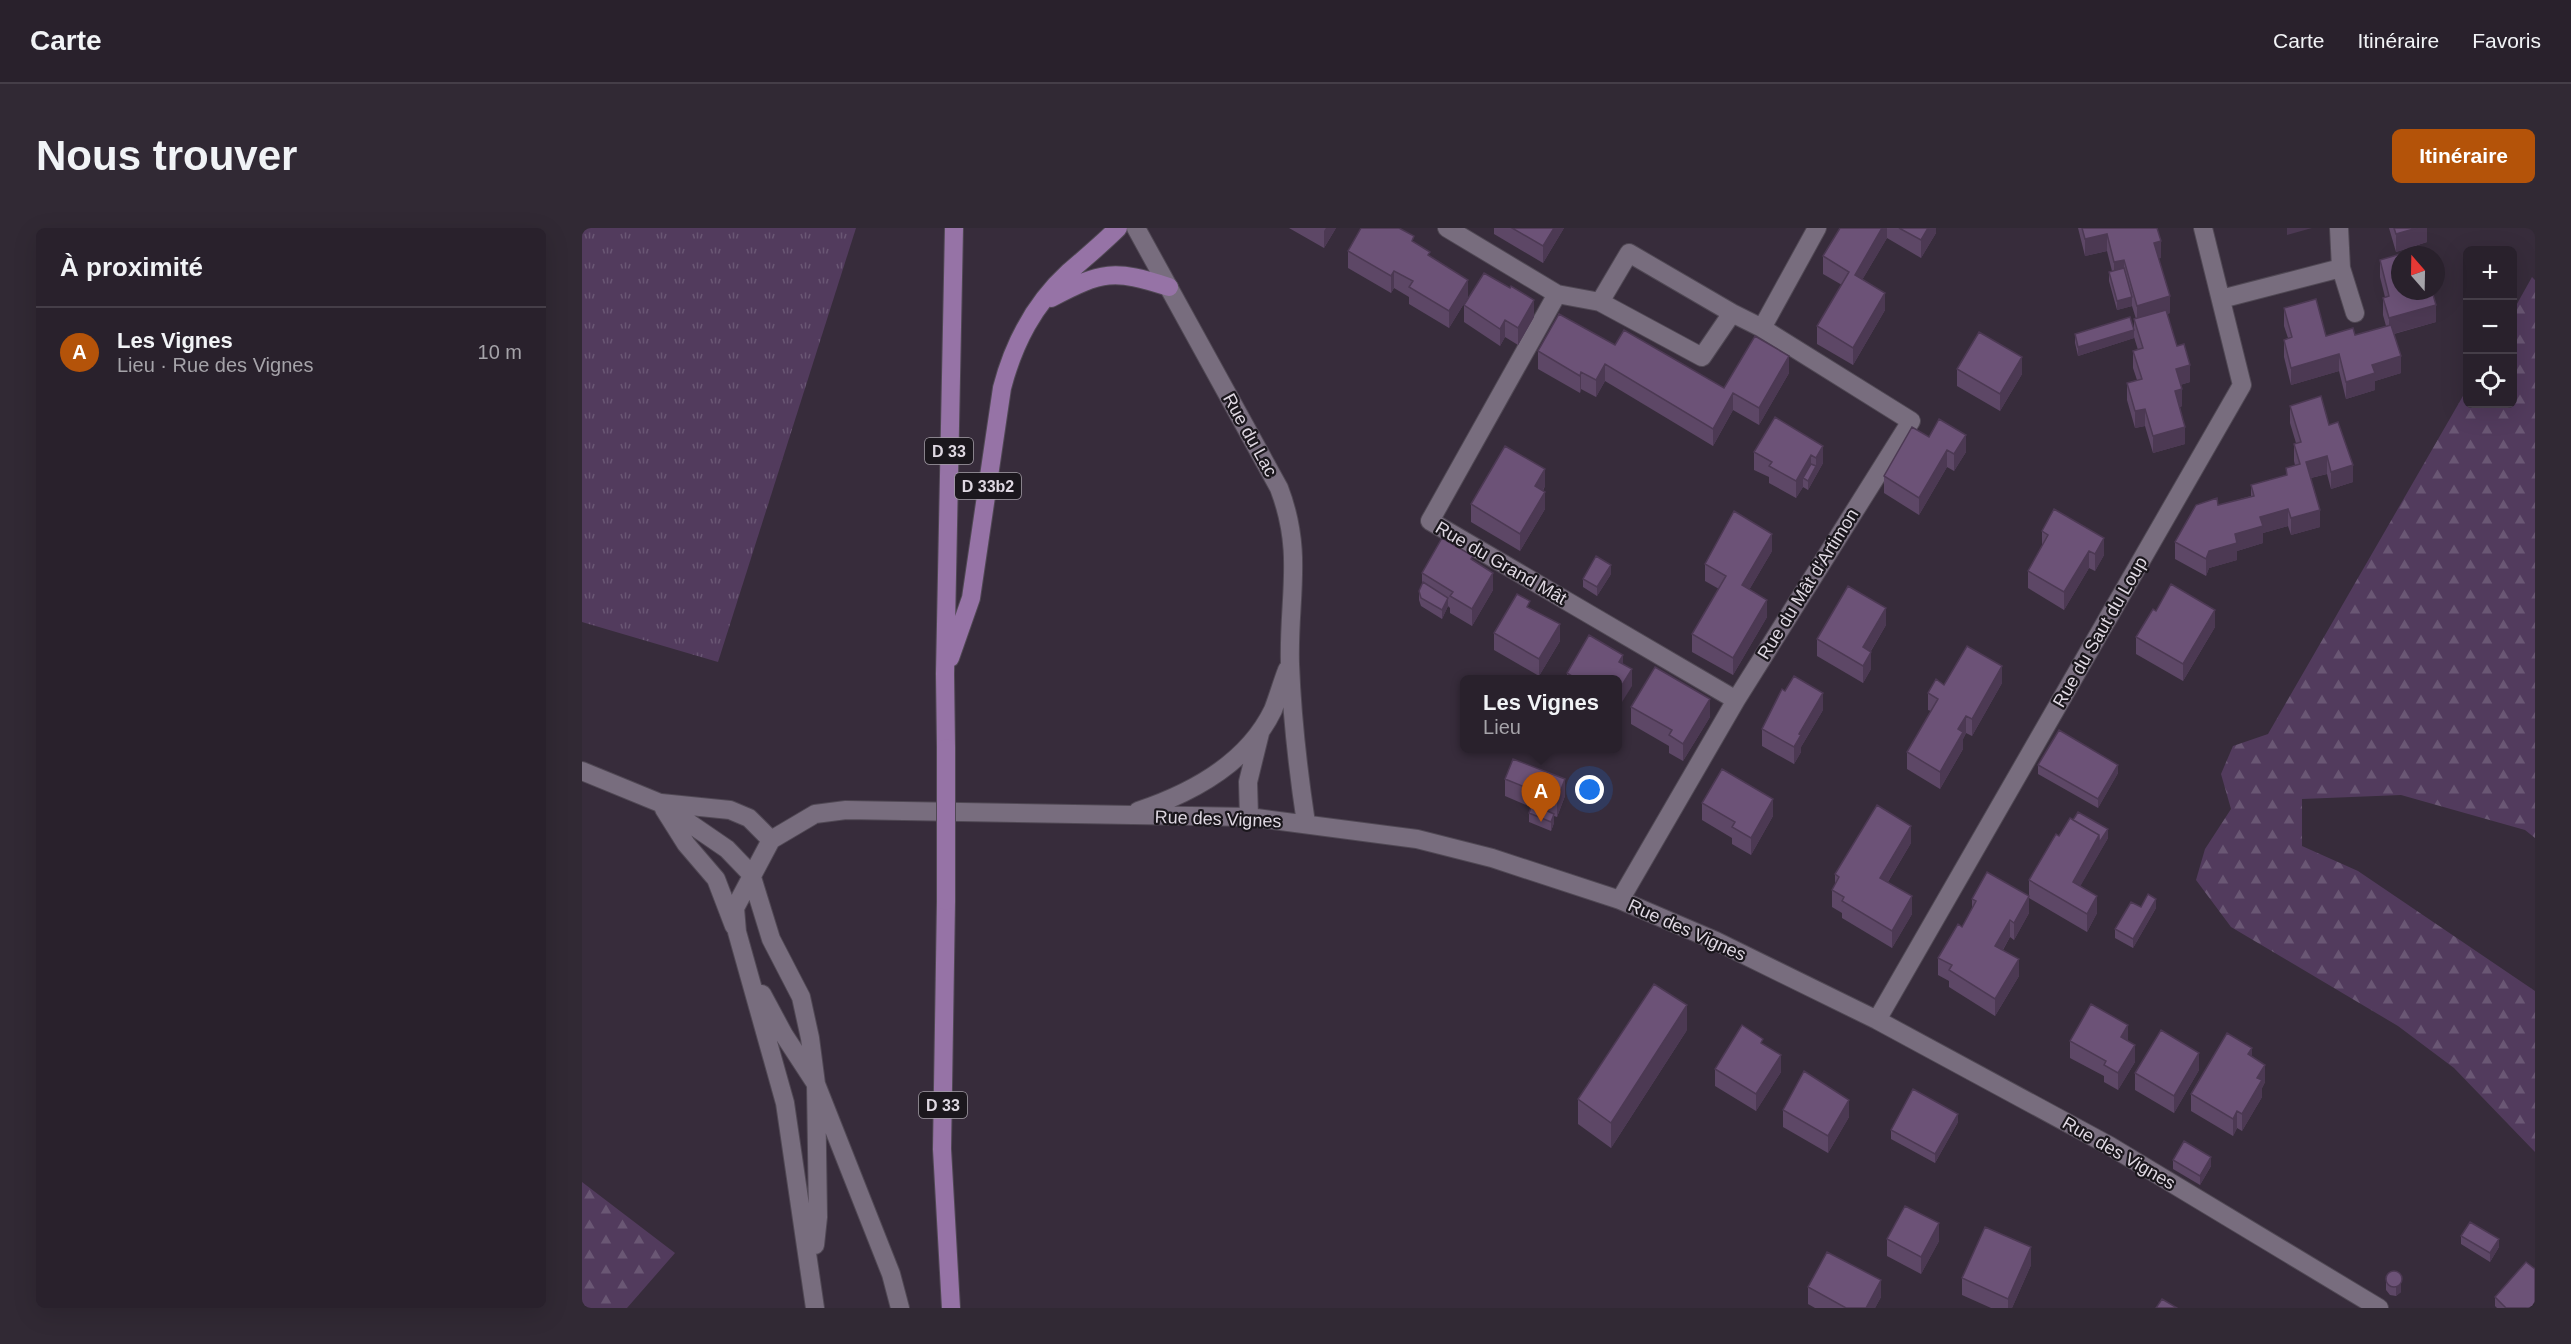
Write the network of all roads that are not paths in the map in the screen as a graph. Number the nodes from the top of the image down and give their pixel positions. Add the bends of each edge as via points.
1 (954, 228) edge
2 (1118, 228) edge
3 (1136, 228) edge
4 (1447, 228) edge
5 (1817, 228) edge
6 (2203, 228) edge
7 (2339, 228) edge
8 (2341, 268) junction
9 (1169, 287) junction
10 (1557, 294) junction
11 (2221, 299) junction
12 (1600, 302) junction
13 (1041, 303) junction
14 (1732, 313) junction
15 (2355, 313) dead end
16 (1762, 328) junction
17 (1290, 662) junction
18 (945, 674) junction
19 (1736, 700) junction
20 (1262, 728) junction
21 (582, 771) edge
22 (660, 803) junction
23 (1122, 816) junction
24 (1249, 817) junction
25 (1306, 823) junction
26 (771, 840) junction
27 (751, 874) junction
28 (1620, 900) junction
29 (737, 932) junction
30 (744, 957) junction
31 (1877, 1020) junction
32 (816, 1084) junction
33 (812, 1277) junction
34 (815, 1308) edge
35 (900, 1308) edge
36 (951, 1308) edge
37 (2379, 1308) edge

1 - 18 main road, D 33
2 - 13 main road, D 33b2
3 - 9 street, Rue du Lac
4 - 10 street
5 - 16 street
6 - 11 street, Rue du Saut du Loup
7 - 8 street
8 - 11 street
8 - 15 street
9 - 13 main road via 1121,273 1107,274
9 - 17 street, Rue du Lac via 1288,511 1295,560
10 - 12 street
10 - 19 street, Rue du Grand Mât via 1430,521
11 - 31 street, Rue du Saut du Loup via 2242,385
12 - 14 street via 1702,357
12 - 14 street via 1629,253
13 - 18 main road, D 33b2 via 1019,337 1002,388 971,598
14 - 16 street
16 - 19 street, Rue du Mât d'Artimon via 1911,421
17 - 20 street, Rue du Lac
17 - 25 street, Rue du Lac via 1295,755
18 - 36 main road, D 33, bridge via 942,1149
19 - 28 street, Rue du Mât d'Artimon
20 - 23 street, Rue du Lac via 1235,759 1196,788
20 - 24 street, Rue du Lac via 1248,782
21 - 22 street
22 - 26 street via 730,810 749,818
22 - 27 street via 727,849
22 - 29 street via 686,844 716,879
23 - 24 street, Rue des Vignes
23 - 26 street, Rue des Vignes via 846,810 815,814
24 - 25 street, Rue des Vignes
25 - 28 street, Rue des Vignes via 1417,838
26 - 27 street
27 - 29 street via 735,908
27 - 32 street via 771,939 801,996
28 - 31 street, Rue des Vignes via 1716,941
29 - 30 street
30 - 32 street via 784,1035
30 - 33 street via 785,1103
31 - 37 street, Rue des Vignes via 2110,1146
32 - 33 street via 818,1217
32 - 35 street via 891,1274
33 - 34 street

